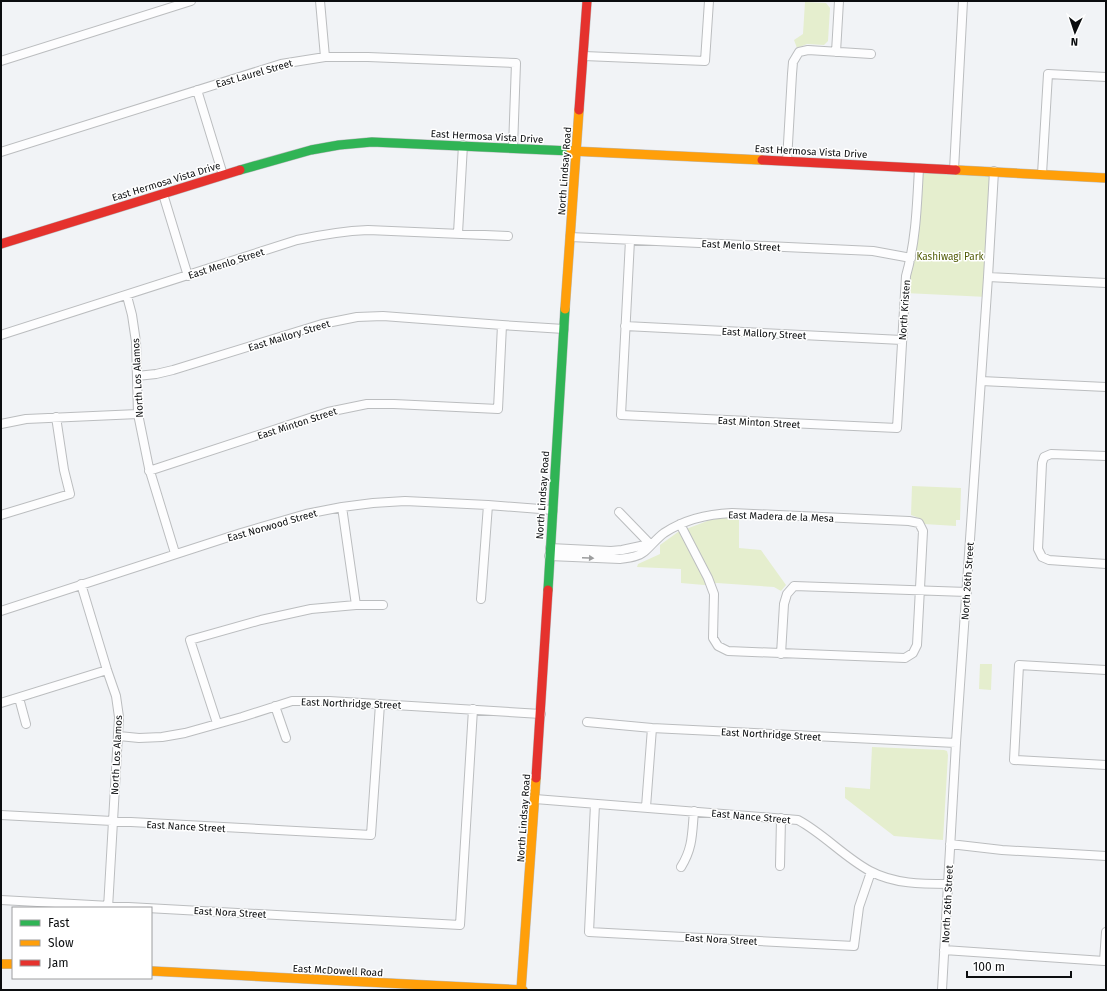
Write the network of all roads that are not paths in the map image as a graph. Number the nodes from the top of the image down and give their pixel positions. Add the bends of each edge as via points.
1 (191, 1) edge
2 (320, 1) edge
3 (586, 1) edge
4 (709, 1) edge
5 (839, 1) edge
6 (963, 1) edge
7 (836, 52) junction
8 (871, 54) dead end
9 (584, 56) junction
10 (324, 57) junction
11 (1, 61) edge
12 (1106, 77) edge
13 (197, 90) junction
14 (463, 145) junction
15 (512, 148) junction
16 (576, 151) junction
17 (1, 152) edge
18 (787, 161) junction
19 (919, 168) junction
20 (954, 170) junction
21 (994, 171) junction
22 (1042, 174) junction
23 (223, 175) junction
24 (1106, 178) edge
25 (163, 194) junction
26 (458, 233) junction
27 (508, 236) dead end
28 (570, 237) junction
29 (630, 240) junction
30 (1, 244) edge
31 (911, 258) junction
32 (188, 276) junction
33 (988, 277) junction
34 (1106, 283) edge
35 (127, 296) junction
36 (502, 325) junction
37 (625, 326) junction
38 (564, 329) junction
39 (1, 335) edge
40 (902, 340) junction
41 (137, 376) junction
42 (981, 381) junction
43 (1106, 387) edge
44 (138, 414) junction
45 (56, 417) junction
46 (1, 424) edge
47 (897, 428) joint
48 (1106, 456) edge
49 (149, 471) junction
50 (488, 505) junction
51 (342, 507) junction
52 (553, 510) junction
53 (619, 512) dead end
54 (1, 515) edge
55 (680, 524) junction
56 (650, 544) junction
57 (549, 552) junction
58 (176, 553) junction
59 (1106, 564) edge
60 (81, 584) junction
61 (919, 590) junction
62 (967, 592) junction
63 (481, 599) dead end
64 (356, 605) junction
65 (383, 606) dead end
66 (1, 611) edge
67 (781, 654) junction
68 (107, 670) junction
69 (1106, 670) edge
70 (19, 698) junction
71 (1, 703) edge
72 (380, 704) junction
73 (275, 706) junction
74 (473, 709) junction
75 (541, 714) junction
76 (586, 722) dead end
77 (217, 723) junction
78 (26, 724) dead end
79 (652, 728) junction
80 (119, 736) junction
81 (286, 738) dead end
82 (956, 743) junction
83 (1106, 765) edge
84 (535, 799) junction
85 (595, 804) junction
86 (646, 807) junction
87 (694, 811) junction
88 (1, 815) edge
89 (781, 818) junction
90 (113, 822) junction
91 (950, 844) junction
92 (1106, 856) edge
93 (780, 866) dead end
94 (681, 867) dead end
95 (871, 872) junction
96 (948, 884) junction
97 (1, 900) edge
98 (108, 907) edge
99 (152, 909) edge
100 (1106, 932) edge
101 (944, 950) junction
102 (1, 964) edge
103 (12, 964) edge
104 (152, 971) edge
105 (522, 990) edge
106 (942, 990) edge

1 - 11 street
2 - 10 street
3 - 9 main road, North Lindsay Road
4 - 9 street via 705,62
5 - 7 street
6 - 20 street
7 - 8 street
7 - 18 street via 799,52 793,62
9 - 16 main road, North Lindsay Road
10 - 13 street, East Laurel Street via 281,64
10 - 15 street, East Laurel Street via 516,63
12 - 22 street via 1048,74
13 - 17 street, East Laurel Street
13 - 23 street
14 - 15 main road, East Hermosa Vista Drive
14 - 23 main road, East Hermosa Vista Drive via 372,142 339,144
14 - 26 street
15 - 16 main road, East Hermosa Vista Drive
16 - 18 main road, East Hermosa Vista Drive
16 - 28 main road, North Lindsay Road
18 - 19 main road, East Hermosa Vista Drive
19 - 20 main road, East Hermosa Vista Drive
19 - 31 street, North Kristen via 917,215
20 - 21 main road, East Hermosa Vista Drive
21 - 22 main road, East Hermosa Vista Drive
21 - 33 street, North 26th Street
22 - 24 main road, East Hermosa Vista Drive
23 - 25 main road, East Hermosa Vista Drive
25 - 30 main road, East Hermosa Vista Drive
25 - 32 street
26 - 27 street, East Menlo Street
26 - 32 street, East Menlo Street via 368,230 334,233 297,240
28 - 29 street, East Menlo Street
28 - 38 main road, North Lindsay Road
29 - 31 street, East Menlo Street via 873,251
29 - 37 street
31 - 40 street, North Kristen via 906,276
32 - 35 street, East Menlo Street
33 - 34 street
33 - 42 street, North 26th Street
35 - 39 street, East Menlo Street
35 - 41 street, North Los Alamos via 136,342
36 - 38 street, East Mallory Street
36 - 41 street, East Mallory Street via 383,316 357,317 322,324 173,370
36 - 49 street, East Minton Street via 498,409 367,404 328,412
37 - 40 street, East Mallory Street
37 - 47 street, East Minton Street via 621,415
38 - 52 main road, North Lindsay Road
40 - 47 street, North Kristen
41 - 44 street, North Los Alamos
42 - 43 street
42 - 62 street, North 26th Street
44 - 45 street
44 - 49 street, North Los Alamos
45 - 46 street
45 - 54 street via 70,494
48 - 59 street via 1052,454 1044,457 1038,549 1042,557 1048,560
49 - 58 street, North Los Alamos
50 - 51 street, East Norwood Street via 405,501
50 - 52 street, East Norwood Street
50 - 63 street
51 - 58 street, East Norwood Street via 306,514
51 - 64 street
52 - 57 main road, North Lindsay Road
53 - 56 street
55 - 56 street, East Madera de la Mesa
55 - 61 street, East Madera de la Mesa via 697,517 732,513 919,523 923,531
55 - 67 street via 714,594 713,638 718,646 728,651
56 - 57 street, East Madera de la Mesa via 611,551
57 - 75 main road, North Lindsay Road
58 - 60 street, East Norwood Street
60 - 66 street, East Norwood Street
60 - 68 street, North Los Alamos
61 - 62 street
61 - 67 street via 794,586 787,594 784,604
61 - 67 street via 917,645 913,653 905,658
62 - 82 street, North 26th Street
64 - 65 street
64 - 77 street via 311,609 190,640
68 - 70 street
68 - 80 street, North Los Alamos via 116,696
69 - 83 street via 1019,666 1014,760
70 - 71 street
70 - 78 street
72 - 73 street, East Northridge Street via 311,700 292,701
72 - 74 street, East Northridge Street
72 - 90 street, East Nance Street via 371,835
73 - 77 street, East Northridge Street
73 - 81 street
74 - 75 street, East Northridge Street
74 - 99 street, East Nora Street via 460,925
75 - 84 main road, North Lindsay Road
76 - 79 street, East Northridge Street
77 - 80 street, East Northridge Street via 162,737
79 - 82 street, East Northridge Street
79 - 86 street
80 - 90 street, North Los Alamos
82 - 91 street, North 26th Street
84 - 85 street, East Nance Street
84 - 105 main road, North Lindsay Road
85 - 86 street, East Nance Street
85 - 95 street, East Nora Street via 588,932 854,946 859,907
86 - 87 street, East Nance Street
87 - 89 street, East Nance Street
87 - 94 street via 692,838 688,855
88 - 90 street, East Nance Street
89 - 93 street
89 - 95 street, East Nance Street via 798,820 812,828
90 - 98 street, North Los Alamos
91 - 92 street
91 - 96 street, North 26th Street
95 - 96 street, East Nance Street via 911,883
96 - 101 street, North 26th Street
97 - 98 street, East Nora Street
100 - 101 street via 1104,961
101 - 106 street, North 26th Street
102 - 103 main road
104 - 105 main road, East McDowell Road

